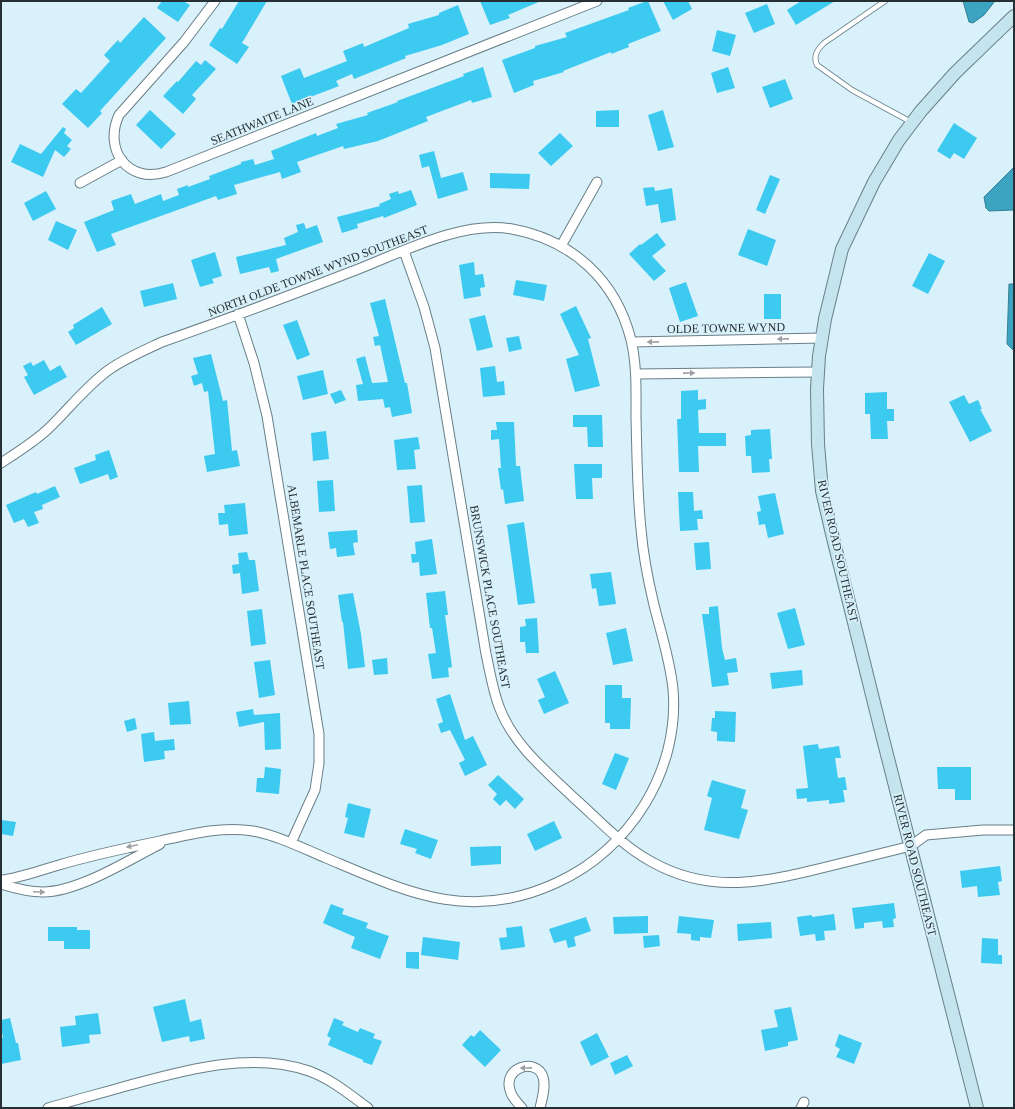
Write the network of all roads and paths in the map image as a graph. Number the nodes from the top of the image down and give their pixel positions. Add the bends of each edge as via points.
1 (215, 1) edge
2 (597, 1) edge
3 (885, 1) edge
4 (1014, 16) edge
5 (912, 123) junction
6 (122, 160) junction
7 (597, 182) dead end
8 (80, 183) dead end
9 (561, 246) junction
10 (404, 251) junction
11 (238, 314) junction
12 (822, 338) junction
13 (632, 342) junction
14 (818, 372) junction
15 (636, 374) junction
16 (1, 462) edge
17 (1014, 830) edge
18 (170, 839) junction
19 (619, 839) junction
20 (291, 843) junction
21 (911, 846) junction
22 (1, 880) edge
23 (1, 884) edge
24 (48, 1108) edge
25 (368, 1108) edge
26 (522, 1108) edge
27 (540, 1108) edge
28 (977, 1108) edge

1 - 6 street, SEATHWAITE LANE via 184,42 119,115 115,124 114,142
2 - 6 street, SEATHWAITE LANE via 166,172 148,176 136,173
3 - 5 lane via 824,43 818,49 815,60 817,65 852,90
4 - 5 main road, RIVER ROAD SOUTHEAST via 955,73
5 - 12 main road, RIVER ROAD SOUTHEAST via 874,182 842,249
6 - 8 street
7 - 9 street
9 - 10 street, NORTH OLDE TOWNE WYND SOUTHEAST via 528,233 493,227 460,232
9 - 13 street, NORTH OLDE TOWNE WYND SOUTHEAST via 591,267 611,291
10 - 11 street, NORTH OLDE TOWNE WYND SOUTHEAST
10 - 19 street, BRUNSWICK PLACE SOUTHEAST via 431,328 486,654 500,709 508,726 531,756
11 - 16 street, NORTH OLDE TOWNE WYND SOUTHEAST via 144,350 111,368 87,388 48,429
11 - 20 street, ALBEMARLE PLACE SOUTHEAST via 267,416 319,734 319,763 315,790
12 -> 13 street, OLDE TOWNE WYND
12 - 14 main road, RIVER ROAD SOUTHEAST
13 - 15 street, NORTH OLDE TOWNE WYND SOUTHEAST
15 -> 14 street
14 - 21 main road, RIVER ROAD SOUTHEAST via 817,418 822,491
15 - 19 street, NORTH OLDE TOWNE WYND SOUTHEAST via 641,529 648,579 668,656 673,704 671,736 661,770 647,800
17 - 21 street via 926,835
18 - 20 street, NORTH OLDE TOWNE WYND SOUTHEAST via 204,831 235,829 271,835
18 -> 22 street
23 -> 18 street via 31,891 61,889 106,872
19 - 20 street, NORTH OLDE TOWNE WYND SOUTHEAST via 584,868 543,889 503,900 464,902 405,891
19 - 21 street, BRUNSWICK PLACE SOUTHEAST via 667,870 704,881 728,883 773,879
21 - 28 main road, RIVER ROAD SOUTHEAST
24 - 25 street via 176,1072 218,1065 253,1063 286,1066 310,1072 339,1087
27 -> 26 street via 544,1087 543,1075 532,1067 513,1071 508,1082 511,1094

